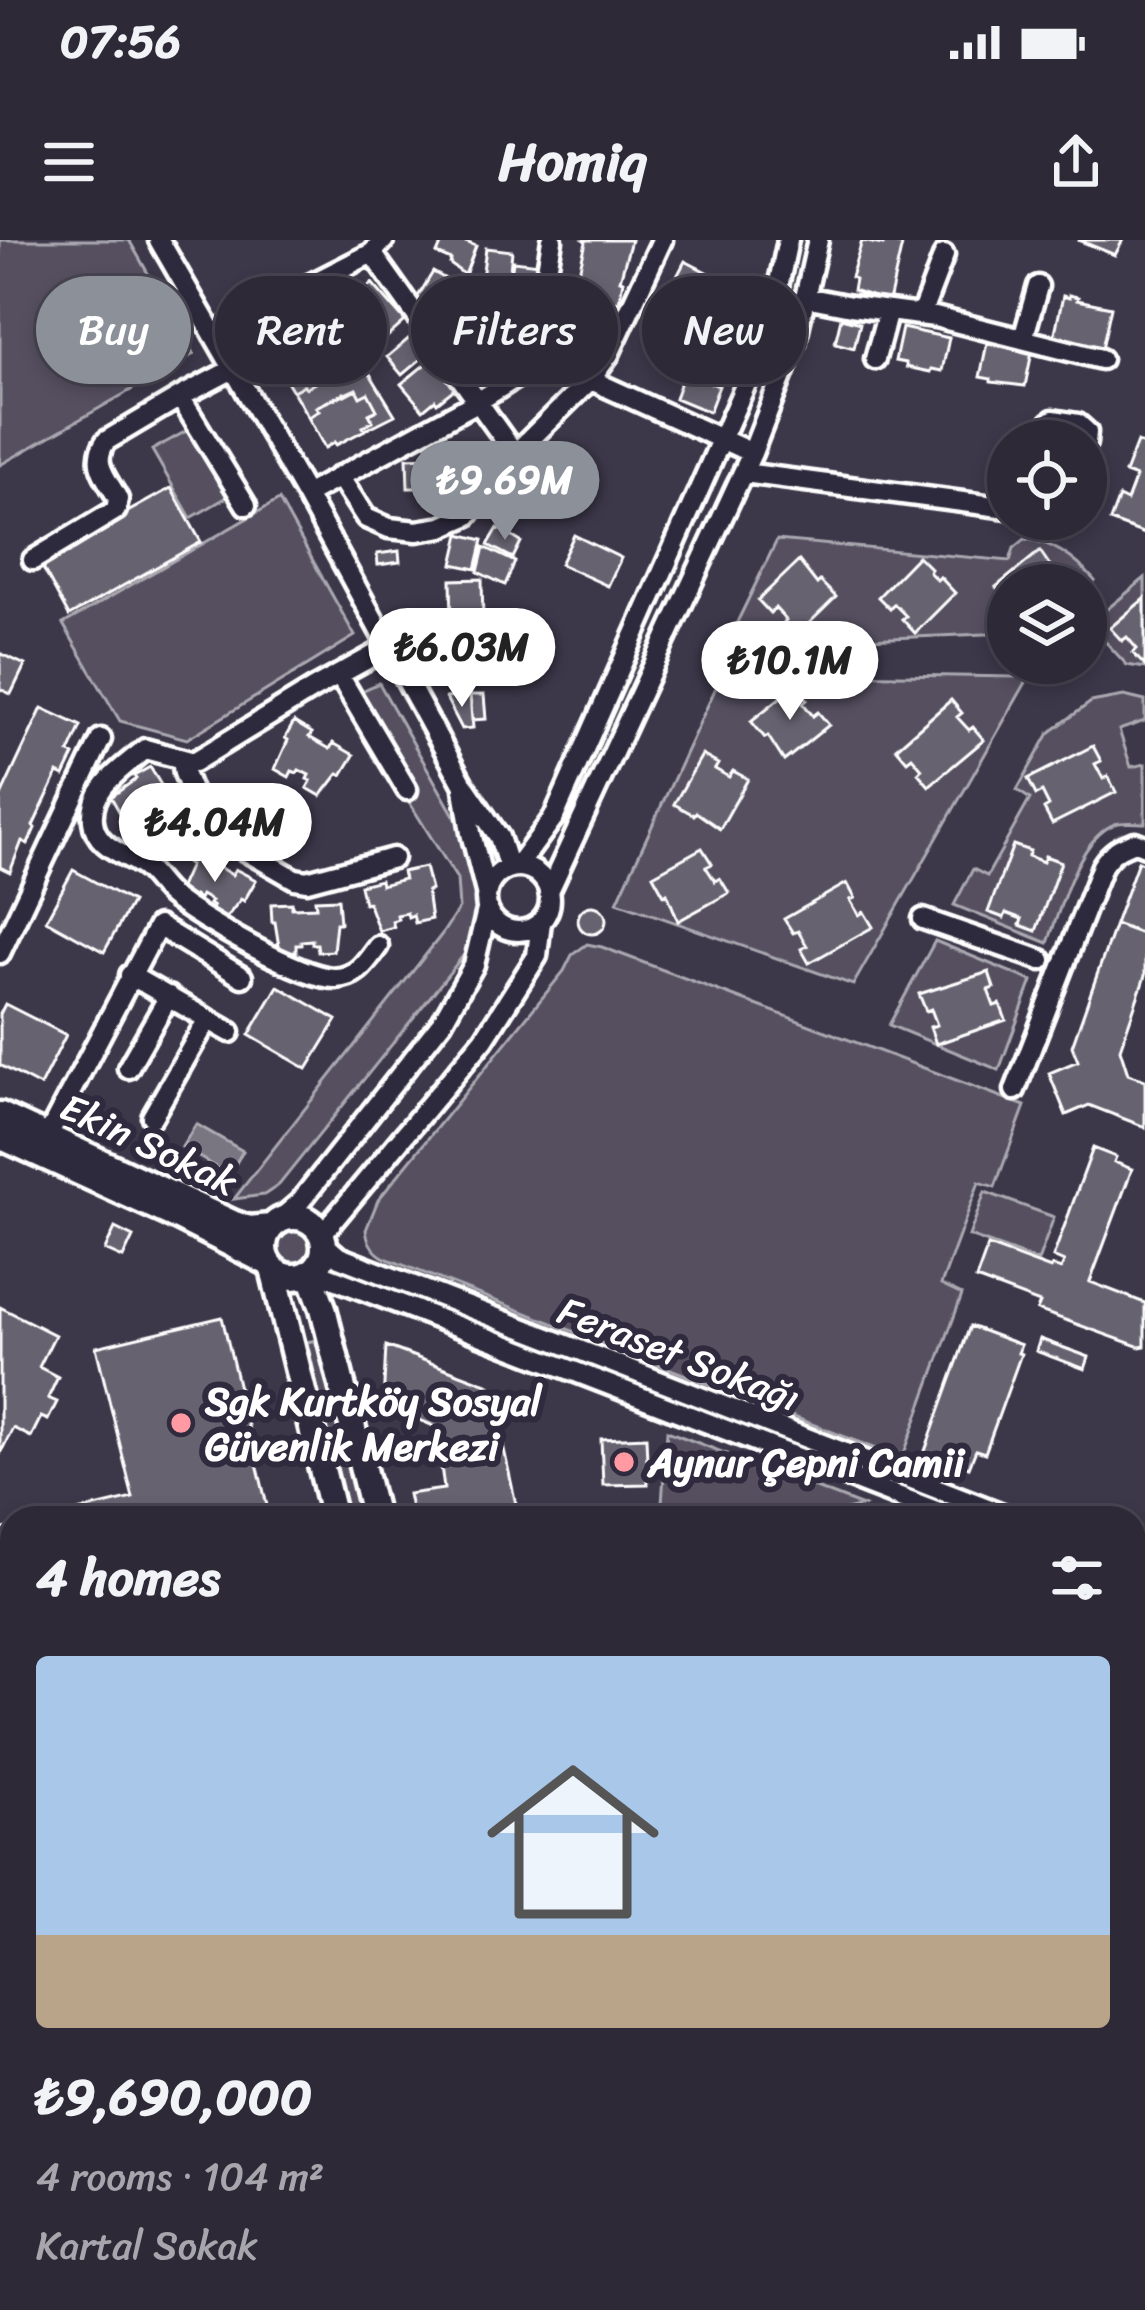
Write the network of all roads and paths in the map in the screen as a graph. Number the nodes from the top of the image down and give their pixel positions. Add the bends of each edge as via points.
1 (159, 240) edge
2 (552, 240) edge
3 (662, 240) edge
4 (788, 240) edge
5 (818, 240) edge
6 (378, 247) edge
7 (944, 255) dead end
8 (546, 276) edge
9 (1037, 286) dead end
10 (806, 297) joint
11 (888, 310) junction
12 (922, 315) junction
13 (213, 334) junction
14 (618, 335) edge
15 (215, 338) edge
16 (1023, 340) junction
17 (875, 359) dead end
18 (1101, 359) dead end
19 (215, 379) edge
20 (242, 384) edge
21 (506, 384) edge
22 (586, 384) edge
23 (602, 384) edge
24 (779, 384) edge
25 (180, 397) junction
26 (479, 401) junction
27 (721, 440) junction
28 (752, 453) junction
29 (515, 454) junction
30 (744, 472) junction
31 (339, 476) junction
32 (306, 495) junction
33 (246, 505) dead end
34 (987, 505) edge
35 (33, 560) dead end
36 (388, 647) junction
37 (339, 675) junction
38 (101, 740) dead end
39 (182, 760) junction
40 (464, 784) junction
41 (407, 790) dead end
42 (1145, 846) edge
43 (393, 858) dead end
44 (513, 867) junction
45 (549, 891) junction
46 (487, 901) junction
47 (923, 919) dead end
48 (541, 921) junction
49 (378, 946) dead end
50 (0, 953) edge
51 (1041, 960) dead end
52 (130, 975) junction
53 (242, 977) dead end
54 (169, 996) junction
55 (208, 1019) junction
56 (230, 1032) dead end
57 (128, 1068) dead end
58 (1015, 1090) dead end
59 (0, 1115) edge
60 (152, 1117) dead end
61 (0, 1136) edge
62 (47, 1137) junction
63 (274, 1224) junction
64 (323, 1239) junction
65 (270, 1265) junction
66 (312, 1272) junction
67 (331, 1506) edge
68 (372, 1506) edge
69 (922, 1506) edge
70 (982, 1506) edge

1 - 13 street
2 - 8 street
3 - 14 street
4 - 27 street via 768,334
5 - 10 street
6 - 13 street
6 - 26 street
7 - 12 street
9 - 16 street
10 - 11 street
11 - 12 street
11 - 17 street
12 - 16 street
13 - 15 street
16 - 18 street
19 - 25 street
20 - 32 street
21 - 26 street
22 - 29 street
23 - 27 street
24 - 28 street
25 - 33 street
25 - 35 street via 102,446 99,466 116,509
26 - 29 street
26 - 31 street
27 - 28 street
27 - 44 street via 554,818
28 - 30 street
29 - 31 street via 466,516 417,531 366,518
30 - 34 street
30 - 45 street
31 - 32 street
32 - 36 street
36 - 37 street
36 - 40 street
37 - 39 street via 194,762
37 - 41 street
38 - 50 street
39 - 43 street via 206,828 295,879
39 - 49 street via 145,749 103,784 93,820 114,851 145,868 170,896 300,971 357,974
40 - 44 street
40 - 46 street
42 - 58 street via 1127,845 1102,866
44 - 45 street via 539,874
44 - 46 street via 496,874
45 - 48 street
46 - 48 street via 502,927
46 - 63 street via 474,965 442,1022
47 - 51 street
48 - 64 street via 537,956 494,1024
52 - 53 street via 158,926
52 - 54 street
52 - 62 street
54 - 55 street
54 - 57 street
55 - 56 street
55 - 60 street
59 - 62 main road, Ekin Sokak
61 - 65 main road, Ekin Sokak
62 - 63 main road, Ekin Sokak via 232,1222
63 - 64 main road via 308,1220
63 - 65 main road via 264,1244
64 - 66 main road
64 - 70 street, Feraset Sokağı via 339,1258
65 - 66 main road via 288,1277
65 - 67 main road
66 - 68 main road
66 - 69 street

